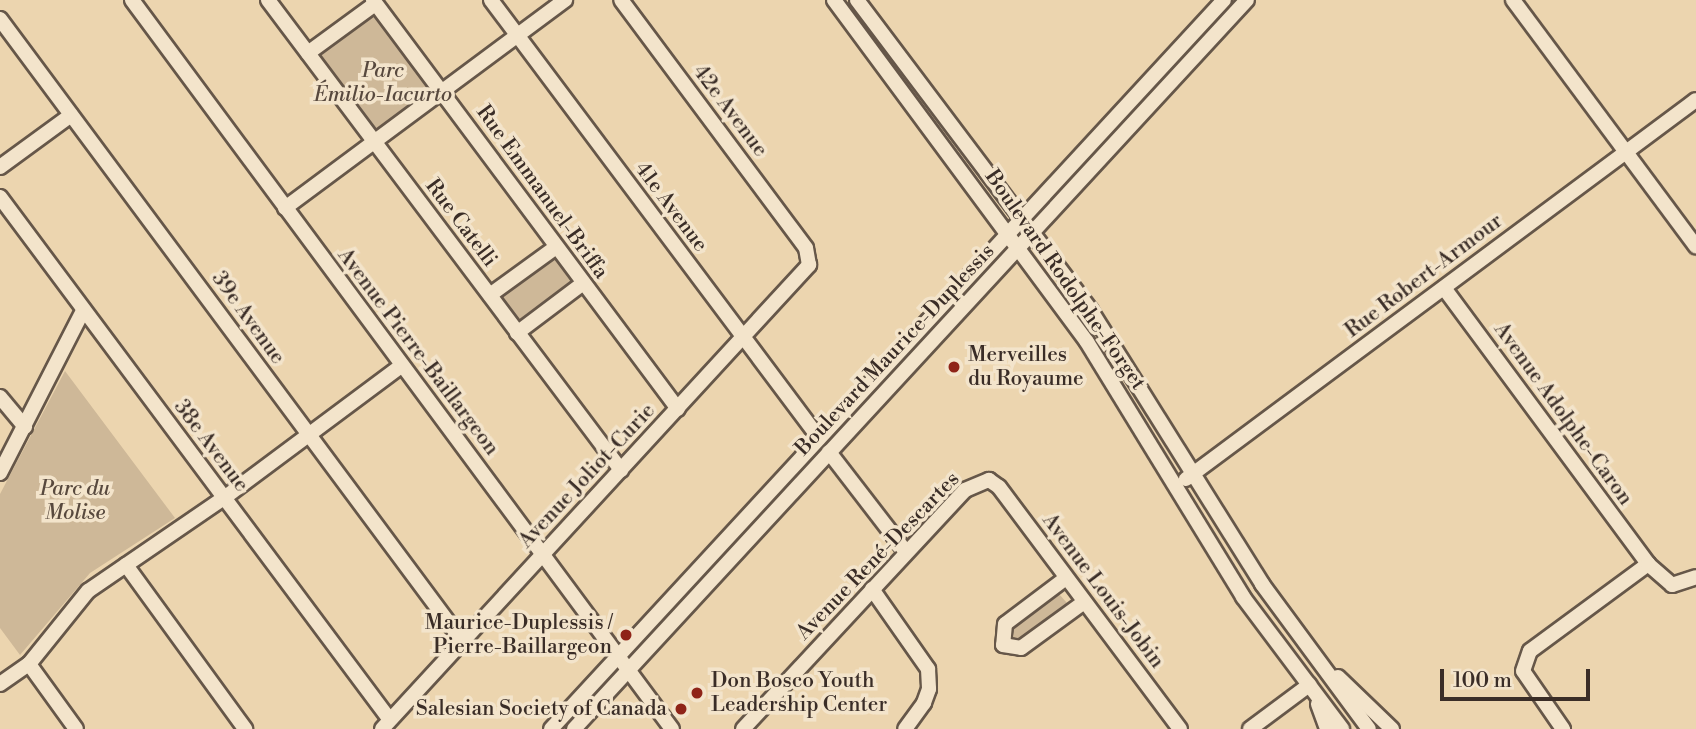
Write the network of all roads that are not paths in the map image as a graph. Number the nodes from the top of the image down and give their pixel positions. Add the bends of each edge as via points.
1 (132, 0) edge
2 (268, 0) edge
3 (491, 0) edge
4 (565, 0) edge
5 (621, 0) edge
6 (834, 0) edge
7 (857, 0) edge
8 (1224, 0) edge
9 (1247, 0) edge
10 (1513, 0) edge
11 (374, 2) edge
12 (0, 19) edge
13 (518, 36) junction
14 (308, 53) junction
15 (442, 92) junction
16 (1696, 100) edge
17 (71, 115) junction
18 (374, 143) junction
19 (1626, 152) junction
20 (0, 167) edge
21 (0, 197) edge
22 (285, 208) junction
23 (1021, 217) junction
24 (1009, 232) junction
25 (1031, 233) junction
26 (1696, 246) edge
27 (556, 247) junction
28 (806, 248) joint
29 (1018, 248) junction
30 (582, 284) junction
31 (1444, 288) junction
32 (490, 295) junction
33 (83, 312) junction
34 (517, 333) junction
35 (744, 338) junction
36 (401, 366) junction
37 (0, 397) edge
38 (678, 409) junction
39 (24, 427) junction
40 (308, 436) junction
41 (819, 438) junction
42 (829, 452) junction
43 (621, 470) junction
44 (0, 473) edge
45 (1194, 473) junction
46 (989, 480) joint
47 (1177, 485) junction
48 (224, 498) junction
49 (906, 552) junction
50 (543, 555) junction
51 (1648, 564) junction
52 (126, 565) junction
53 (1696, 577) edge
54 (1066, 578) junction
55 (1262, 584) junction
56 (872, 589) junction
57 (1242, 597) junction
58 (1084, 602) junction
59 (463, 642) junction
60 (1312, 652) junction
61 (618, 656) junction
62 (29, 664) junction
63 (628, 670) junction
64 (0, 684) edge
65 (1312, 689) junction
66 (386, 724) edge
67 (76, 729) edge
68 (245, 729) edge
69 (551, 729) edge
70 (574, 729) edge
71 (672, 729) edge
72 (743, 729) edge
73 (905, 729) edge
74 (1180, 729) edge
75 (1250, 729) edge
76 (1327, 729) edge
77 (1342, 729) edge
78 (1369, 729) edge
79 (1392, 729) edge
80 (1563, 729) edge

1 - 22 street, Avenue Pierre-Baillargeon
2 - 14 street, Rue Catelli
3 - 13 street, 41e Avenue
4 - 13 street
5 - 28 street, 42e Avenue
6 - 24 street, Boulevard Rodolphe-Forget
7 - 23 street, Boulevard Rodolphe-Forget
8 - 23 street, Boulevard Maurice-Duplessis
9 - 25 street, Boulevard Maurice-Duplessis
10 - 19 street
11 - 14 street
11 - 15 street, Rue Emmanuel-Briffa
12 - 17 street, 39e Avenue
13 - 15 street
13 - 35 street, 41e Avenue
14 - 18 street, Rue Catelli
15 - 18 street
15 - 27 street, Rue Emmanuel-Briffa
16 - 19 street, Rue Robert-Armour
17 - 20 street
17 - 40 street, 39e Avenue
18 - 22 street
18 - 32 street, Rue Catelli
19 - 26 street
19 - 31 street, Rue Robert-Armour
21 - 33 street, 38e Avenue
22 - 36 street, Avenue Pierre-Baillargeon
23 - 24 street, Boulevard Maurice-Duplessis
23 - 25 street, Boulevard Rodolphe-Forget
24 - 29 street, Boulevard Rodolphe-Forget
24 - 41 street, Boulevard Maurice-Duplessis
25 - 29 street, Boulevard Maurice-Duplessis
25 - 45 street, Boulevard Rodolphe-Forget via 1091,312
27 - 30 street, Rue Emmanuel-Briffa
27 - 32 street
28 - 35 street, Avenue Joliot-Curie via 810,259 806,271
29 - 42 street, Boulevard Maurice-Duplessis
29 - 47 street, Boulevard Rodolphe-Forget via 1087,342
30 - 34 street
30 - 38 street, Rue Emmanuel-Briffa
31 - 45 street, Rue Robert-Armour
31 - 51 street, Avenue Adolphe-Caron
32 - 34 street, Rue Catelli
33 - 39 street
33 - 48 street, 38e Avenue
34 - 43 street, Rue Catelli
35 - 38 street, Avenue Joliot-Curie
35 - 41 street, 41e Avenue
36 - 40 street
36 - 50 street, Avenue Pierre-Baillargeon
37 - 39 street
38 - 43 street, Avenue Joliot-Curie
39 - 44 street
40 - 48 street
40 - 59 street, 39e Avenue
41 - 61 street, Boulevard Maurice-Duplessis
42 - 49 street
42 - 63 street, Boulevard Maurice-Duplessis
43 - 50 street, Avenue Joliot-Curie
45 - 47 street, Rue Robert-Armour
45 - 55 street, Boulevard Rodolphe-Forget
46 - 49 street, Avenue René-Descartes via 965,490
46 - 54 street, Avenue Louis-Jobin via 999,487
47 - 57 street, Boulevard Rodolphe-Forget
48 - 52 street
48 - 66 street, 38e Avenue
49 - 56 street, Avenue René-Descartes
50 - 59 street, Avenue Joliot-Curie
50 - 61 street, Avenue Pierre-Baillargeon
51 - 53 street, Avenue Adolphe-Caron via 1672,585
51 - 80 street via 1531,651 1523,671
52 - 62 street via 88,591
52 - 68 street
54 - 58 street, Avenue Louis-Jobin
54 - 58 street via 1005,624 1003,645 1021,648
55 - 57 street
55 - 60 street, Boulevard Rodolphe-Forget
56 - 72 street, Avenue René-Descartes
56 - 73 street via 929,669 924,704
57 - 65 street, Boulevard Rodolphe-Forget
58 - 74 street, Avenue Louis-Jobin
59 - 66 street, Avenue Joliot-Curie
60 - 78 street, Boulevard Rodolphe-Forget
60 - 79 street
61 - 63 street, Avenue Pierre-Baillargeon
61 - 69 street, Boulevard Maurice-Duplessis
62 - 64 street
62 - 67 street
63 - 70 street, Boulevard Maurice-Duplessis
63 - 71 street, Avenue Pierre-Baillargeon
65 - 75 street
65 - 76 street, Boulevard Rodolphe-Forget
65 - 77 street, Boulevard Rodolphe-Forget

